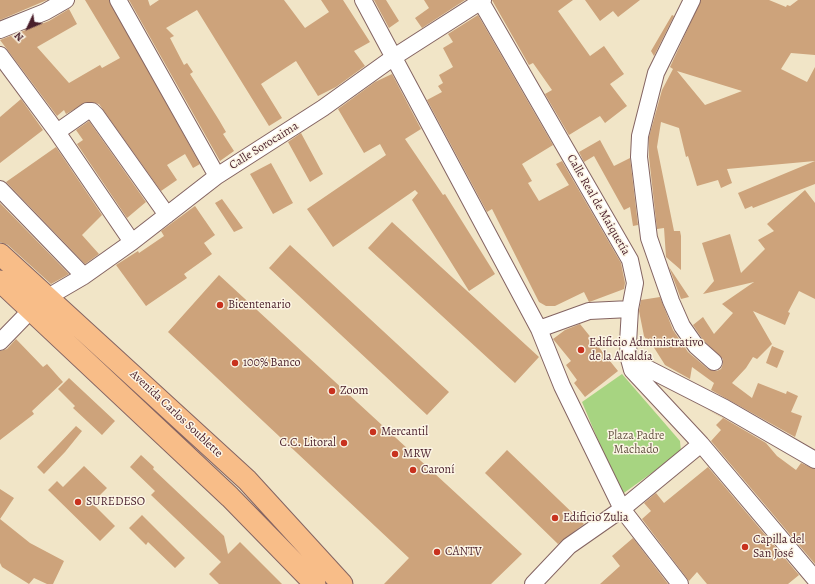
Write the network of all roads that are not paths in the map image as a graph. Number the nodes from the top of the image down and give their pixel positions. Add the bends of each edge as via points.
1 (66, 0) edge
2 (118, 0) edge
3 (363, 0) edge
4 (692, 0) edge
5 (481, 1) edge
6 (0, 30) edge
7 (0, 55) edge
8 (394, 57) junction
9 (57, 132) junction
10 (217, 176) junction
11 (0, 189) edge
12 (167, 215) junction
13 (132, 242) junction
14 (0, 254) edge
15 (84, 276) junction
16 (0, 281) edge
17 (48, 297) junction
18 (630, 309) junction
19 (32, 310) junction
20 (539, 329) junction
21 (0, 342) edge
22 (629, 359) junction
23 (714, 362) dead end
24 (701, 444) junction
25 (815, 460) edge
26 (622, 509) junction
27 (815, 579) edge
28 (315, 584) edge
29 (342, 584) edge
30 (534, 584) edge
31 (680, 584) edge

1 - 6 street via 45,12
2 - 10 street
3 - 8 street
4 - 23 street via 656,73 640,136 639,157 649,238 671,300 682,326 696,346
5 - 8 street, Calle Sorocaima
5 - 18 street, Calle Real de Maiquetía via 630,260 636,283
7 - 9 street
8 - 10 street, Calle Sorocaima via 323,108
8 - 20 street
9 - 12 street via 87,111 92,111
9 - 13 street
10 - 12 street, Calle Sorocaima
11 - 15 street
12 - 13 street, Calle Sorocaima
13 - 15 street, Calle Sorocaima
14 - 17 main road, Avenida Carlos Soublette
15 - 17 street, Calle Sorocaima
16 - 19 main road, Avenida Carlos Soublette
17 - 19 street, Calle Sorocaima
17 - 29 main road, Avenida Carlos Soublette via 247,480
18 - 20 street via 589,311
18 - 22 street, Calle Real de Maiquetía
19 - 21 street, Calle Sorocaima
19 - 28 main road, Avenida Carlos Soublette via 230,497
20 - 26 street via 562,386
22 - 24 street, Calle Real de Maiquetía via 632,370
22 - 25 street via 725,408
24 - 26 street
24 - 27 street, Calle Real de Maiquetía
26 - 30 street via 569,546
26 - 31 street

